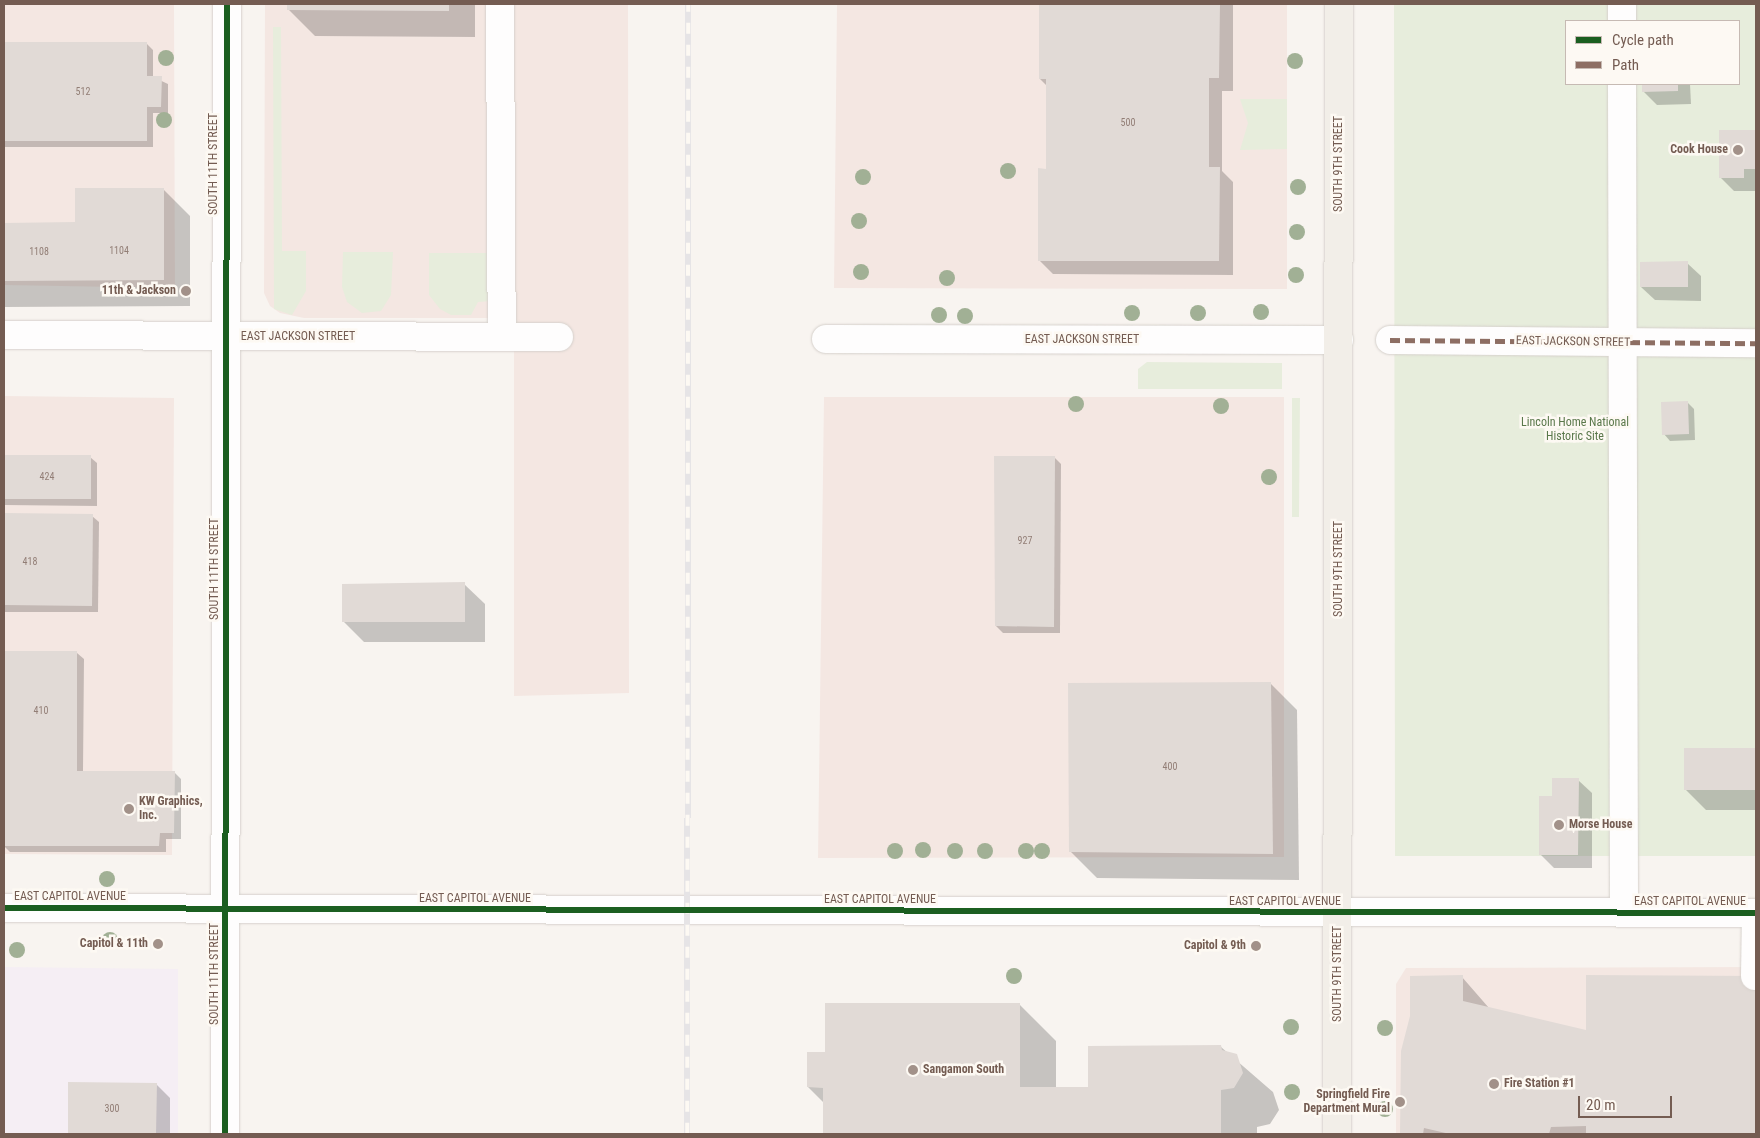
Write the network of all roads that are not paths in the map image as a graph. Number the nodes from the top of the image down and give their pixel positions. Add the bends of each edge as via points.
1 (227, 4) edge
2 (500, 4) edge
3 (1339, 4) edge
4 (1622, 4) edge
5 (1622, 20) edge
6 (1622, 85) edge
7 (4, 336) edge
8 (226, 337) junction
9 (502, 338) junction
10 (559, 338) dead end
11 (826, 338) dead end
12 (1338, 340) junction
13 (1390, 340) dead end
14 (1622, 343) junction
15 (1756, 343) edge
16 (4, 908) edge
17 (226, 910) junction
18 (1624, 913) junction
19 (1338, 914) junction
20 (1756, 914) edge
21 (1755, 976) edge
22 (225, 1134) edge
23 (1337, 1134) edge

1 - 8 street, SOUTH 11TH STREET
2 - 9 street
3 - 12 main road, SOUTH 9TH STREET
4 - 5 street
6 - 14 street
7 - 8 street, EAST JACKSON STREET
8 - 9 street, EAST JACKSON STREET
8 - 17 street, SOUTH 11TH STREET
9 - 10 street, EAST JACKSON STREET
11 - 12 street, EAST JACKSON STREET
12 - 19 main road, SOUTH 9TH STREET
13 - 14 street, EAST JACKSON STREET
14 - 15 street, EAST JACKSON STREET
14 - 18 street
16 - 17 street, EAST CAPITOL AVENUE
17 - 19 street, EAST CAPITOL AVENUE
17 - 22 street, SOUTH 11TH STREET
18 - 19 street, EAST CAPITOL AVENUE
18 - 20 street, EAST CAPITOL AVENUE
19 - 23 main road, SOUTH 9TH STREET
20 - 21 street

